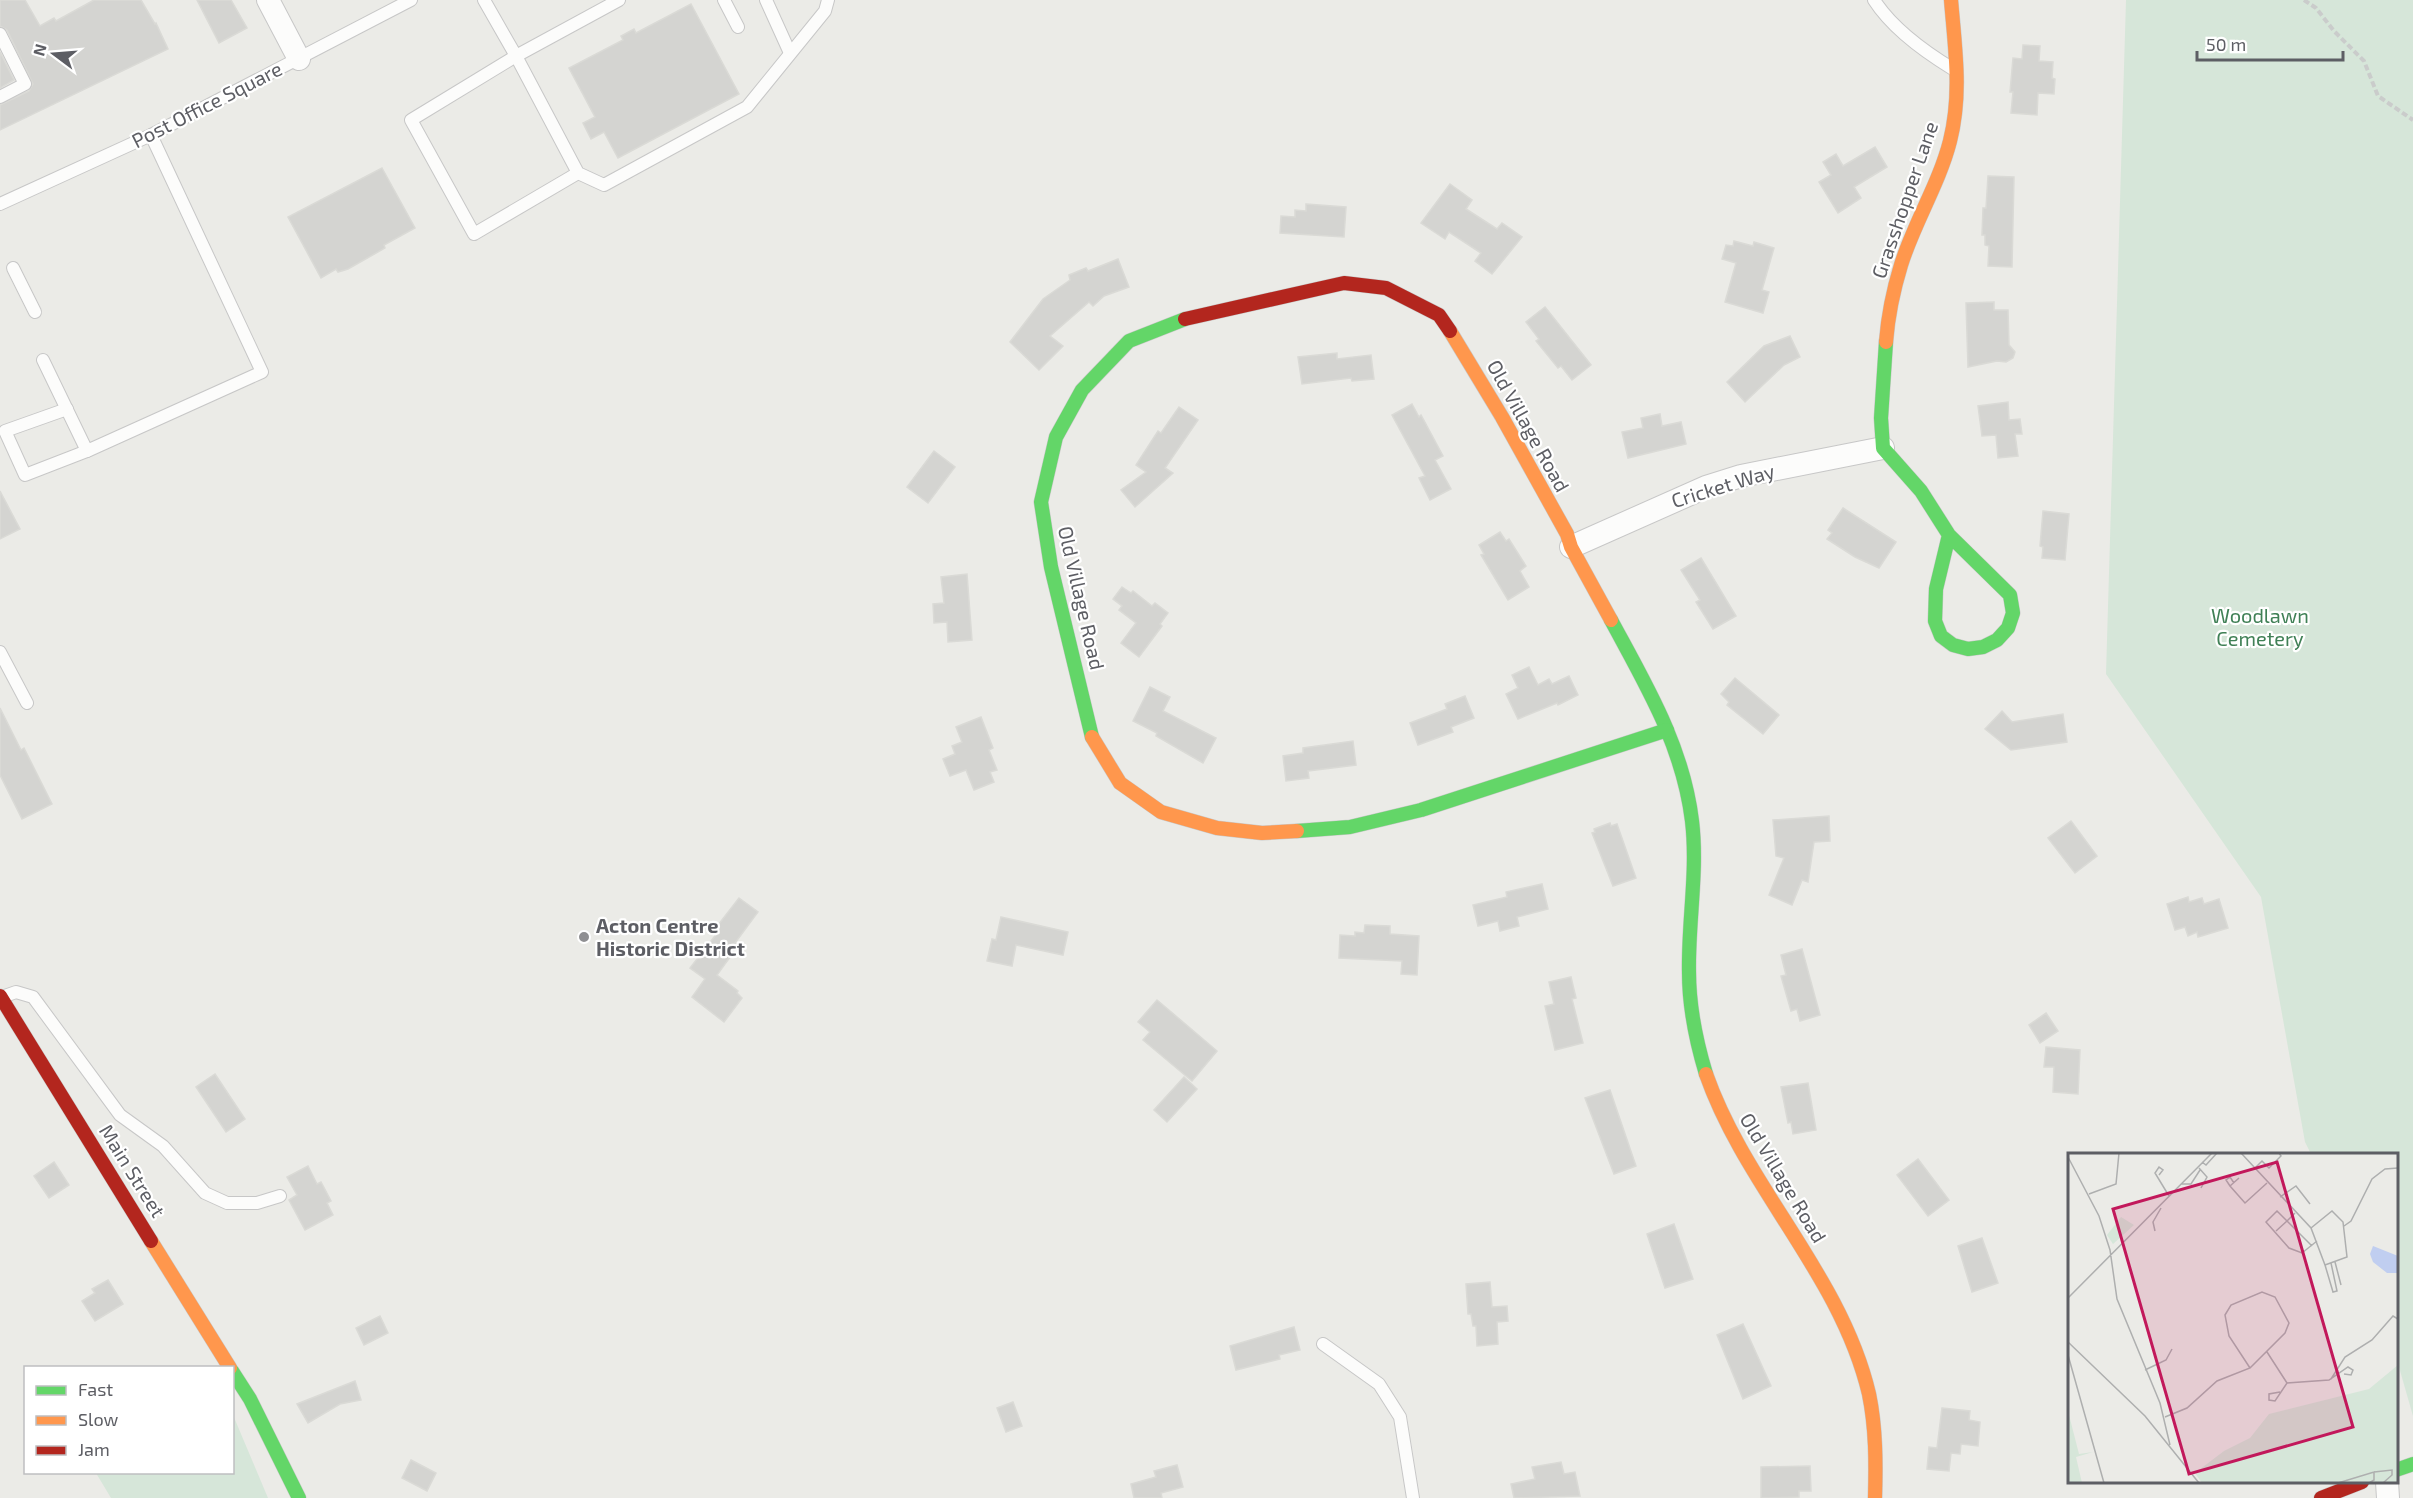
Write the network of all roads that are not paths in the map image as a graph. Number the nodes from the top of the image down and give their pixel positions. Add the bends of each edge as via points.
1 (268, 0) edge
2 (411, 0) edge
3 (484, 0) edge
4 (619, 0) edge
5 (724, 0) edge
6 (766, 0) edge
7 (828, 0) edge
8 (1874, 0) edge
9 (1951, 0) edge
10 (738, 27) dead end
11 (0, 34) edge
12 (790, 53) junction
13 (516, 56) junction
14 (299, 59) junction
15 (1957, 71) junction
16 (0, 97) edge
17 (152, 135) junction
18 (578, 173) junction
19 (0, 204) edge
20 (13, 268) dead end
21 (35, 312) dead end
22 (43, 360) dead end
23 (67, 409) junction
24 (1882, 448) junction
25 (87, 451) junction
26 (1948, 535) junction
27 (1572, 547) junction
28 (0, 652) edge
29 (27, 703) dead end
30 (1667, 730) junction
31 (0, 997) edge
32 (280, 1196) dead end
33 (1323, 1344) dead end
34 (229, 1366) edge
35 (234, 1374) edge
36 (2413, 1464) edge
37 (2398, 1470) edge
38 (2359, 1483) edge
39 (2387, 1483) edge
40 (299, 1498) edge
41 (1413, 1498) edge
42 (1875, 1498) edge
43 (2321, 1498) edge
44 (2388, 1498) edge

1 - 14 street
2 - 14 lane, Post Office Square
3 - 13 lane
4 - 13 lane
5 - 10 lane
6 - 12 lane
7 - 12 lane via 825,10
8 - 15 lane via 1881,12 1930,55
9 - 15 street, Grasshopper Lane
11 - 16 lane via 25,84
12 - 18 lane via 747,107 604,185
13 - 18 lane
13 - 18 lane via 411,120 474,234
14 - 17 lane, Post Office Square
15 - 24 street, Grasshopper Lane via 1958,91 1949,144 1908,245 1888,314
17 - 19 lane, Post Office Square
17 - 25 lane via 262,372
20 - 21 lane
22 - 23 lane
23 - 25 lane
23 - 25 lane via 5,431 25,475
24 - 26 street via 1921,491
24 - 27 street, Cricket Way via 1764,471 1706,487
26 - 26 street via 1935,597 1937,628 1944,639 1959,648 1989,645 2012,621 2014,607 2010,595
27 - 30 street, Old Village Road
27 - 30 street, Old Village Road via 1502,417 1439,315 1386,288 1344,283 1181,320 1129,342 1082,390 1056,437 1041,501 1051,567 1091,735 1120,783 1161,812 1216,828 1262,833 1350,826 1421,810
28 - 29 lane
30 - 42 street, Old Village Road via 1677,750 1692,824 1690,997 1707,1077 1727,1125 1823,1283 1854,1350 1868,1390
31 - 32 lane via 16,992 33,997 120,1115 163,1146 205,1193 227,1203 257,1203
31 - 34 street, Main Street
33 - 41 lane via 1379,1384 1400,1417
35 - 40 street, Main Street
36 - 37 street
38 - 43 street
39 - 44 street

